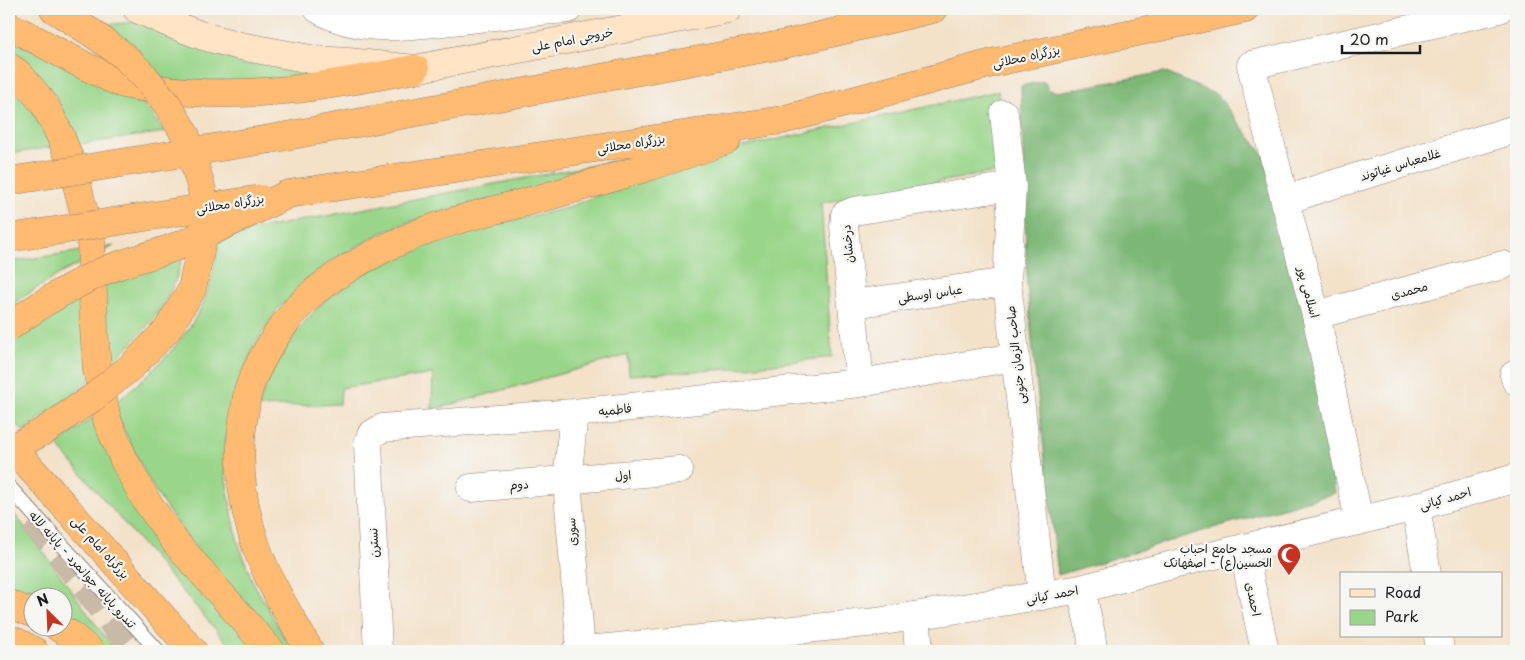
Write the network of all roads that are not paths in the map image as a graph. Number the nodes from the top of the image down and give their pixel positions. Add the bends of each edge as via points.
1 (54, 9) edge
2 (137, 9) edge
3 (318, 9) edge
4 (568, 9) edge
5 (728, 9) edge
6 (933, 9) edge
7 (1245, 9) edge
8 (1499, 9) edge
9 (9, 26) edge
10 (9, 67) edge
11 (416, 69) junction
12 (1004, 114) dead end
13 (782, 120) junction
14 (1516, 129) edge
15 (9, 181) edge
16 (1012, 186) junction
17 (288, 194) junction
18 (1285, 201) junction
19 (9, 238) edge
20 (1503, 265) dead end
21 (1007, 282) junction
22 (853, 304) junction
23 (1316, 315) junction
24 (9, 327) edge
25 (1015, 357) junction
26 (860, 383) junction
27 (574, 413) junction
28 (371, 435) joint
29 (9, 444) edge
30 (9, 450) edge
31 (679, 470) dead end
32 (1516, 478) edge
33 (568, 481) junction
34 (9, 487) edge
35 (471, 488) dead end
36 (1416, 507) junction
37 (1359, 521) junction
38 (1243, 548) junction
39 (1427, 572) edge
40 (1081, 589) junction
41 (1042, 596) junction
42 (9, 604) edge
43 (22, 609) edge
44 (916, 616) junction
45 (72, 636) edge
46 (1438, 638) edge
47 (9, 639) edge
48 (673, 647) edge
49 (34, 651) edge
50 (90, 651) edge
51 (158, 651) edge
52 (194, 651) edge
53 (271, 651) edge
54 (310, 651) edge
55 (378, 651) edge
56 (576, 651) edge
57 (581, 651) edge
58 (919, 651) edge
59 (1093, 651) edge
60 (1265, 651) edge
61 (1440, 651) edge

1 - 30 highway, bridge via 124,56 167,104 186,136 202,190 205,224 192,289 167,330 132,366 91,398 44,431
2 - 11 main road, خروجی امام علی via 203,36 240,46 316,60
3 - 4 street via 350,22 401,26
5 - 11 main road, خروجی امام علی
6 - 15 highway, bridge via 781,45 270,139
7 - 13 highway, بزرگراه محلاتی via 996,62
8 - 18 street, اسلامی پور via 1251,65
9 - 11 highway via 124,84 188,93 291,90
10 - 53 highway via 45,105 72,165 91,240 97,369 107,420 121,452 145,499 176,543
12 - 16 street, صاحب الزمان جنوبی
13 - 17 highway, بزرگراه محلاتی
13 - 54 highway via 679,158 443,224 406,238 338,274 313,293 288,320 268,348 249,386 240,456 241,482 256,548 278,596
14 - 18 street, غلامعباس غیاثوند
16 - 21 street, صاحب الزمان جنوبی
16 - 22 street, درخشان via 845,215
17 - 19 highway, بزرگراه محلاتی, bridge
17 - 24 highway, bridge via 178,246 94,276 50,299
18 - 23 street, اسلامی پور
20 - 23 street, محمدی
21 - 22 street, عباس اوسطی
21 - 25 street, صاحب الزمان جنوبی
22 - 26 street, درخشان
23 - 37 street, اسلامی پور
25 - 26 street, فاطمیه
25 - 41 street, صاحب الزمان جنوبی
26 - 27 street, فاطمیه
27 - 28 street, فاطمیه via 382,428
27 - 33 street, سوری
28 - 55 street, نسترن via 368,444
29 - 52 highway, بزرگراه امام علی, bridge
31 - 33 street, اول
32 - 36 street, احمد کیانی
33 - 35 street, دوم
33 - 57 street, سوری
34 - 51 lane, تندرو پایانه جوانمرد - پایانه لاله
36 - 37 street, احمد کیانی
36 - 39 street
37 - 38 street, احمد کیانی
38 - 40 street, احمد کیانی
38 - 60 street, احمدی
40 - 41 street, احمد کیانی
40 - 59 street
41 - 44 street, احمد کیانی
42 - 43 highway
44 - 48 street, احمد کیانی
44 - 58 street
45 - 50 highway
46 - 61 street
47 - 49 highway
48 - 57 street, احمد کیانی
56 - 57 street, احمد کیانی

